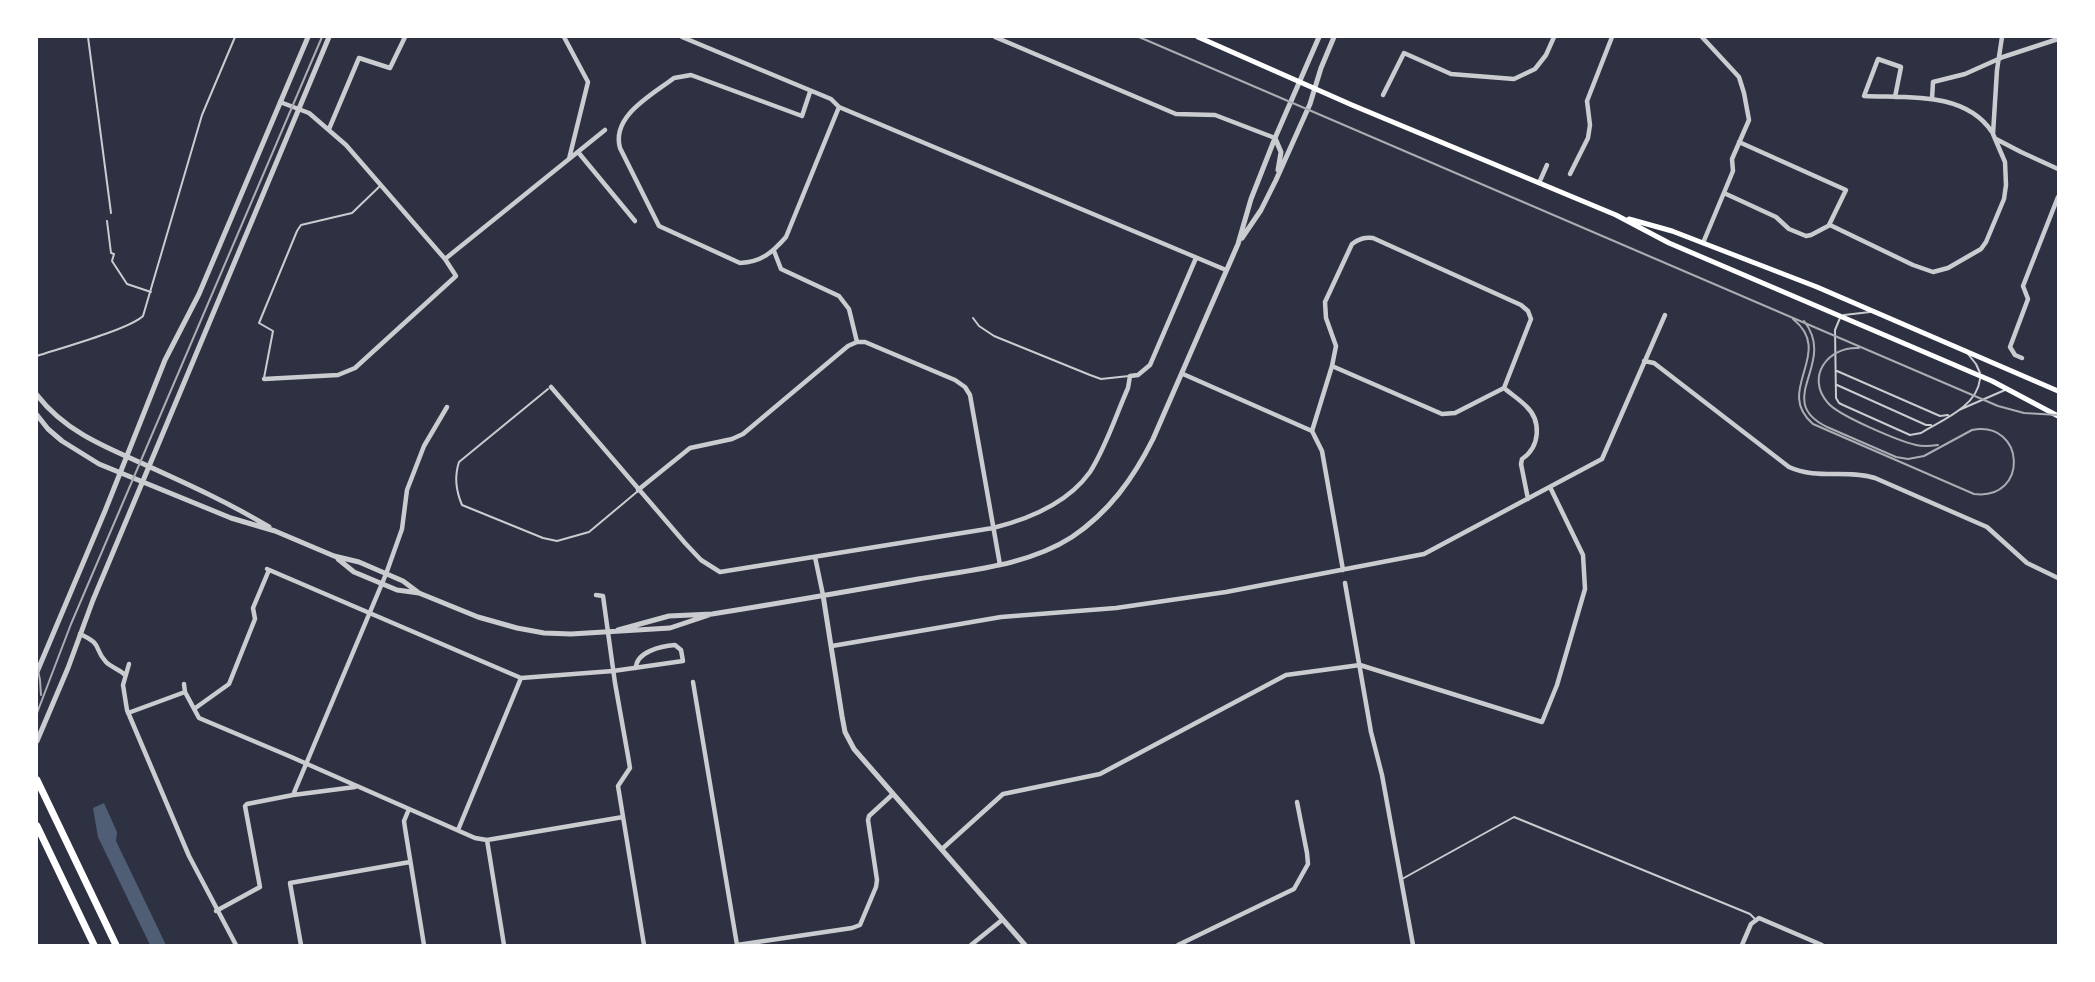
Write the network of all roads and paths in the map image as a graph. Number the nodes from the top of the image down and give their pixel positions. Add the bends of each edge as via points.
1 (88, 37) edge
2 (235, 37) edge
3 (308, 37) edge
4 (329, 37) edge
5 (405, 37) edge
6 (564, 37) edge
7 (682, 37) edge
8 (995, 37) edge
9 (1198, 37) edge
10 (1319, 37) edge
11 (1334, 37) edge
12 (1554, 37) edge
13 (1612, 37) edge
14 (1702, 37) edge
15 (2002, 37) edge
16 (2058, 39) edge
17 (1999, 59) junction
18 (1299, 82) junction
19 (1315, 88) junction
20 (810, 92) junction
21 (1383, 95) dead end
22 (1895, 97) junction
23 (1933, 99) junction
24 (279, 102) junction
25 (839, 107) junction
26 (299, 108) junction
27 (329, 129) junction
28 (605, 130) dead end
29 (1995, 137) junction
30 (1275, 138) junction
31 (1739, 142) junction
32 (578, 152) junction
33 (569, 159) junction
34 (1547, 165) dead end
35 (2058, 169) edge
36 (1570, 174) dead end
37 (1276, 180) junction
38 (1539, 183) junction
39 (380, 186) junction
40 (1724, 193) junction
41 (2057, 200) edge
42 (111, 213) dead end
43 (1616, 215) junction
44 (635, 220) dead end
45 (107, 221) dead end
46 (1829, 225) junction
47 (1703, 243) junction
48 (1238, 244) junction
49 (774, 251) junction
50 (1196, 258) junction
51 (445, 259) junction
52 (1226, 270) junction
53 (150, 292) junction
54 (1874, 312) junction
55 (1665, 315) dead end
56 (1841, 317) junction
57 (973, 318) dead end
58 (857, 342) junction
59 (1963, 350) junction
60 (37, 356) edge
61 (2022, 358) dead end
62 (1644, 361) junction
63 (1332, 366) junction
64 (1836, 366) junction
65 (1183, 374) junction
66 (1130, 376) junction
67 (1980, 377) junction
68 (264, 379) joint
69 (1836, 381) junction
70 (551, 387) joint
71 (1504, 388) junction
72 (2058, 390) edge
73 (2012, 391) junction
74 (37, 395) edge
75 (447, 407) dead end
76 (1958, 410) junction
77 (1951, 414) junction
78 (37, 415) edge
79 (2058, 416) edge
80 (1937, 423) junction
81 (1312, 431) junction
82 (126, 456) junction
83 (149, 467) junction
84 (120, 473) junction
85 (143, 482) junction
86 (1549, 487) junction
87 (638, 490) junction
88 (1528, 499) junction
89 (993, 528) junction
90 (275, 531) junction
91 (334, 556) junction
92 (815, 557) junction
93 (1000, 565) junction
94 (1343, 570) junction
95 (386, 574) junction
96 (2058, 578) edge
97 (1345, 583) dead end
98 (382, 584) junction
99 (419, 593) junction
100 (596, 595) dead end
101 (822, 596) junction
102 (370, 613) junction
103 (712, 614) junction
104 (618, 630) junction
105 (607, 631) junction
106 (80, 634) junction
107 (832, 646) junction
108 (129, 664) dead end
109 (1360, 664) junction
110 (636, 668) junction
111 (613, 671) junction
112 (37, 672) edge
113 (125, 676) junction
114 (521, 678) junction
115 (693, 682) dead end
116 (184, 684) dead end
117 (185, 692) junction
118 (194, 709) junction
119 (128, 713) junction
120 (37, 741) edge
121 (305, 763) junction
122 (37, 780) edge
123 (356, 786) junction
124 (893, 794) junction
125 (293, 795) junction
126 (1297, 802) dead end
127 (409, 809) junction
128 (623, 817) junction
129 (37, 826) edge
130 (458, 830) junction
131 (487, 840) junction
132 (942, 849) junction
133 (410, 862) junction
134 (1400, 880) junction
135 (216, 911) junction
136 (1756, 919) junction
137 (1002, 920) junction
138 (805, 935) junction
139 (94, 945) edge
140 (116, 945) edge
141 (236, 945) edge
142 (301, 945) edge
143 (424, 945) edge
144 (504, 945) edge
145 (644, 945) edge
146 (737, 945) edge
147 (806, 945) edge
148 (971, 945) edge
149 (1025, 945) edge
150 (1178, 945) edge
151 (1413, 945) edge
152 (1742, 945) edge
153 (1822, 945) edge

1 - 42 lane
2 - 53 lane via 202,115
3 - 24 street
4 - 26 street
5 - 27 street via 390,68 359,58
6 - 33 street via 588,82
7 - 20 street
8 - 30 street via 1176,114 1215,114
9 - 18 main road
10 - 18 street
11 - 19 street
12 - 21 street via 1535,69 1514,79 1451,74 1404,53
13 - 36 street via 1587,101 1588,138
14 - 31 street via 1739,77 1749,120
15 - 17 street
16 - 17 street
17 - 23 street via 1933,82
17 - 29 street
18 - 19 main road
18 - 30 street
19 - 37 street
19 - 38 main road
20 - 25 street
20 - 49 street via 802,116 691,75 682,76 630,113 618,134 620,148 664,230 740,263 752,263
22 - 22 street via 1901,67 1878,59 1864,96
22 - 23 street
23 - 29 street via 1971,111
24 - 26 street
24 - 82 street
25 - 49 street via 786,237
25 - 50 street
26 - 27 street
26 - 83 street
27 - 39 street
28 - 32 street
29 - 35 street
29 - 46 street via 2006,171 2004,198 1984,246 1948,268 1936,272 1918,268
30 - 37 street via 1281,152
30 - 48 street
31 - 40 street
31 - 46 street via 1846,190
32 - 33 street
32 - 44 street
33 - 51 street
34 - 38 street
37 - 48 street
38 - 43 main road
39 - 51 street
39 - 68 lane via 352,213 301,225 297,230 260,323 273,331
40 - 46 street via 1806,236
40 - 47 street
41 - 61 street via 2027,276 2028,299 2010,347
43 - 47 main road
43 - 56 main road via 1669,243
45 - 53 lane via 112,261 127,284
47 - 54 main road
48 - 52 street
49 - 58 street via 781,269 845,302
50 - 52 street
50 - 66 street via 1150,365
51 - 68 street via 456,276 355,368 338,375
52 - 65 street
53 - 60 lane via 140,320
54 - 56 lane
54 - 59 main road
55 - 62 street
56 - 64 lane via 1835,330
56 - 67 main road
57 - 66 lane via 994,336 1090,376
58 - 87 street via 743,433 690,448
58 - 89 street via 965,387 974,412
59 - 67 lane via 1976,364
59 - 72 main road
62 - 86 street via 1602,459
62 - 96 street via 1654,363 1788,467 1812,474 1875,478 1987,527 2027,563
63 - 71 street via 1442,414 1464,410
63 - 71 street via 1336,345 1325,302 1352,244 1366,237 1526,309 1529,327
63 - 81 street
64 - 69 lane
64 - 77 lane via 1839,372 1940,416
65 - 81 street
65 - 93 street via 1139,466 1105,511 1069,539
66 - 89 street via 1087,475 1048,508
67 - 73 main road
67 - 76 lane via 1975,396
69 - 80 lane via 1840,388 1926,425
69 - 80 lane via 1840,404 1904,432 1917,435
70 - 87 street
70 - 87 lane via 460,463 456,482 462,505 557,541 589,532
71 - 88 street via 1528,407 1538,428 1532,452 1521,464
73 - 76 lane via 2001,391
73 - 79 main road
74 - 82 street via 72,429
75 - 95 street via 424,446 407,490 402,529
76 - 77 lane
77 - 80 lane
78 - 84 street via 69,447
81 - 94 street via 1322,451
82 - 83 street
82 - 84 street
83 - 85 street
83 - 90 street via 233,505
84 - 85 street
84 - 112 street
85 - 90 street
85 - 106 street
86 - 88 street
86 - 109 street via 1583,555 1585,589 1542,722
87 - 92 street via 701,560 720,572
88 - 94 street via 1424,554
89 - 92 street
89 - 93 street
90 - 91 street
91 - 95 street
91 - 98 street via 354,572
92 - 101 street
93 - 101 street
94 - 107 street via 1226,592 1116,608 1001,617
95 - 98 street
95 - 99 street
97 - 109 street
98 - 99 street
98 - 102 street
99 - 105 street via 517,628 571,634
100 - 105 street via 603,596
101 - 103 street
101 - 107 street
102 - 114 street
102 - 118 street via 268,570 253,608 255,619 229,684
102 - 121 street
103 - 104 street via 669,616
103 - 104 street via 670,628
104 - 105 street
105 - 111 street
106 - 113 street via 94,641 106,662
106 - 120 street
107 - 124 street via 845,732
108 - 113 street
109 - 132 street via 1286,674 1100,774 1003,794
109 - 134 street
110 - 110 street via 683,661 682,653 675,645 669,646 641,656
110 - 111 street
111 - 114 street
111 - 128 street via 630,768 618,786
113 - 119 street
114 - 130 street
115 - 146 street
116 - 117 street
117 - 118 street
117 - 119 street
118 - 121 street via 199,718
119 - 135 street
121 - 123 street
121 - 125 street
122 - 140 highway
123 - 125 street
123 - 127 street
124 - 132 street
124 - 138 street via 868,820 877,880 860,925
125 - 135 street via 245,806 260,887
126 - 150 street via 1308,864 1294,889
127 - 130 street
127 - 133 street via 404,821
128 - 131 street
128 - 145 street
129 - 139 highway
130 - 131 street
131 - 144 street
132 - 137 street
133 - 142 street via 290,883
133 - 143 street
134 - 136 lane via 1514,817
134 - 151 street
135 - 141 street
136 - 152 street
136 - 153 street
137 - 148 street
137 - 149 street
138 - 146 street
138 - 147 street

